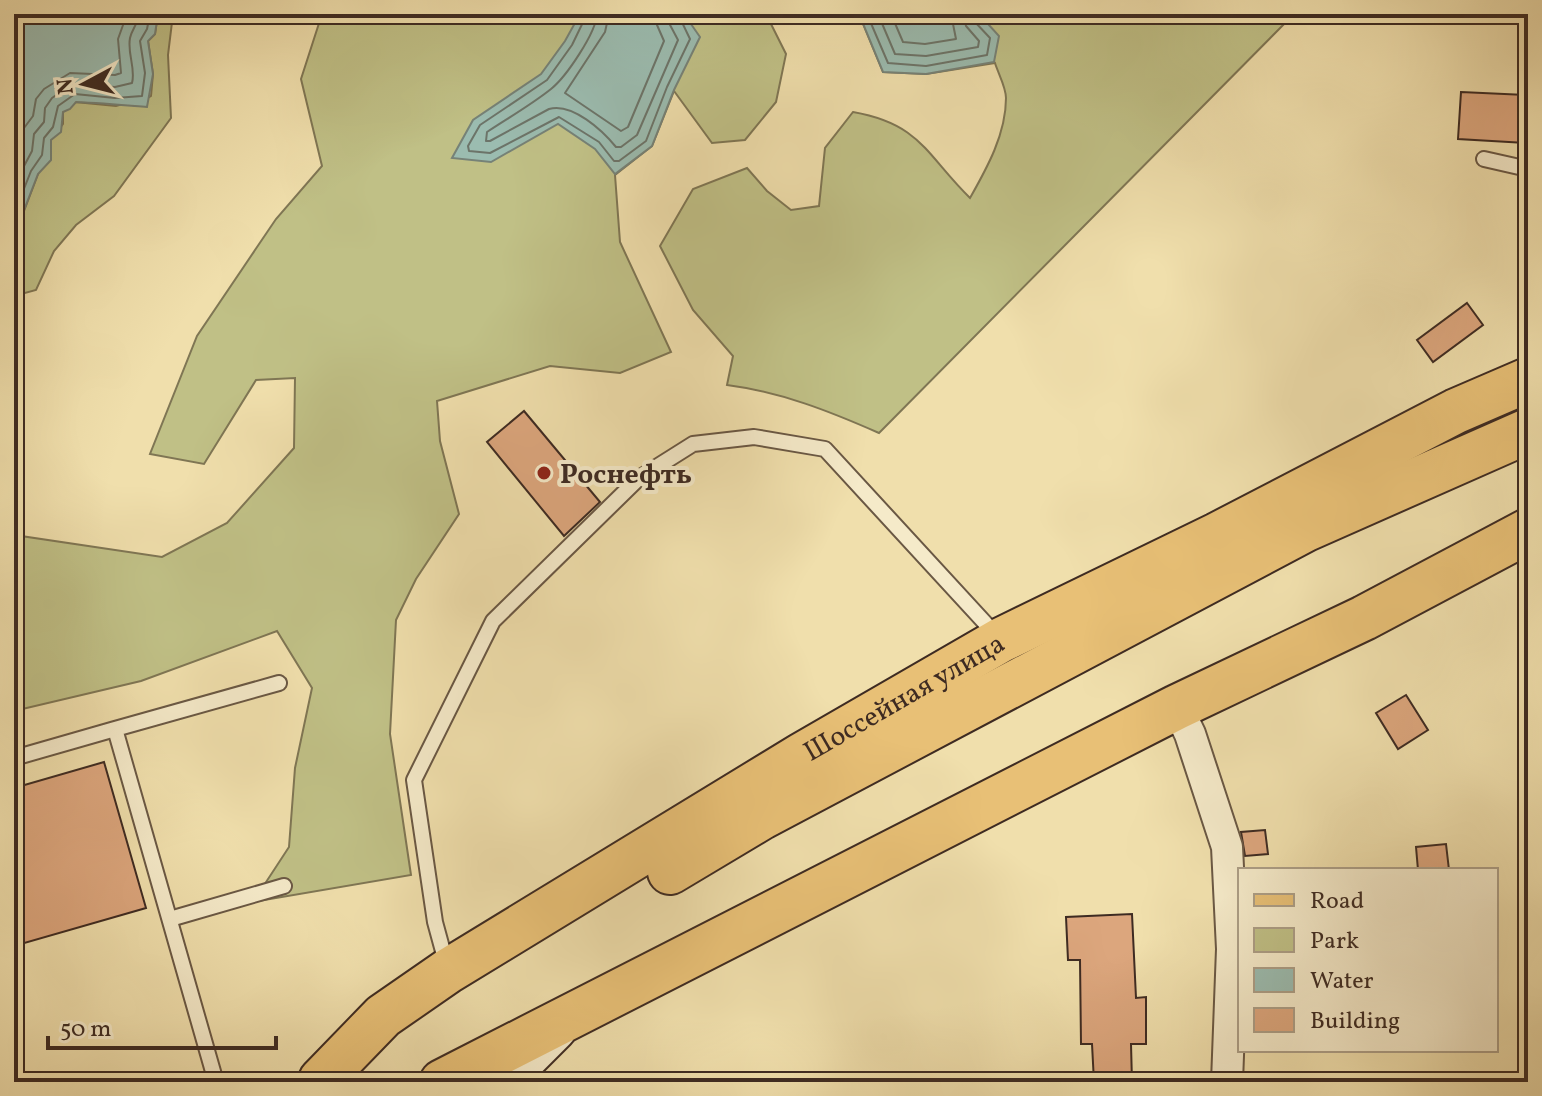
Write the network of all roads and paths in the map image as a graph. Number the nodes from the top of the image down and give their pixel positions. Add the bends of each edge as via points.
1 (1484, 159) dead end
2 (1528, 169) edge
3 (1528, 380) edge
4 (1528, 431) edge
5 (1528, 531) edge
6 (1001, 640) junction
7 (279, 683) dead end
8 (1177, 707) junction
9 (115, 729) junction
10 (14, 758) edge
11 (284, 886) dead end
12 (170, 919) junction
13 (448, 971) junction
14 (560, 1024) junction
15 (319, 1081) edge
16 (216, 1082) edge
17 (442, 1082) edge
18 (502, 1082) edge
19 (1227, 1082) edge

1 - 2 lane
3 - 6 main road, Шоссейная улица via 1456,411
4 - 15 main road, Шоссейная улица via 1306,529 762,817
5 - 8 main road via 1364,618
6 - 13 main road, Шоссейная улица
6 - 13 lane via 825,449 754,437 693,444 639,478 493,621 414,780 435,922
7 - 9 lane
8 - 14 main road
8 - 19 street via 1227,847 1232,949
9 - 10 lane
9 - 12 lane
11 - 12 lane
12 - 16 lane
13 - 15 main road, Шоссейная улица via 383,1016
14 - 17 main road
14 - 18 main road

